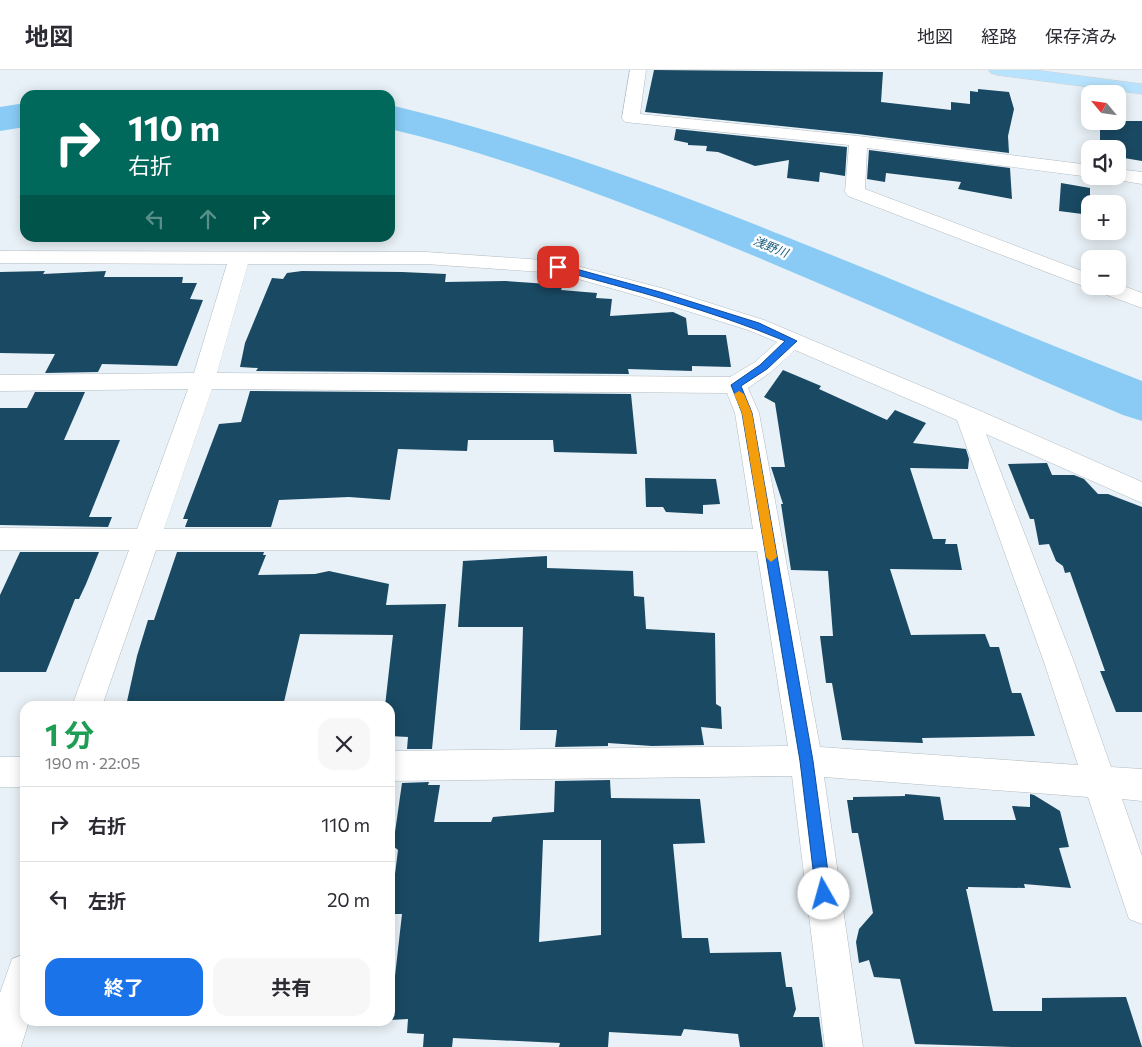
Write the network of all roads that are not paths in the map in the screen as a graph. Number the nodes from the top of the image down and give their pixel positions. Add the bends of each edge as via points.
1 (638, 70) edge
2 (998, 70) edge
3 (1090, 70) edge
4 (1142, 77) edge
5 (1142, 89) edge
6 (858, 140) junction
7 (1081, 170) edge
8 (1126, 176) edge
9 (1142, 178) edge
10 (0, 257) edge
11 (239, 259) junction
12 (1081, 278) edge
13 (1126, 294) edge
14 (1142, 300) edge
15 (792, 341) junction
16 (203, 381) junction
17 (0, 383) edge
18 (736, 385) junction
19 (967, 415) junction
20 (1142, 493) edge
21 (147, 538) junction
22 (0, 539) edge
23 (768, 540) junction
24 (89, 701) edge
25 (806, 761) junction
26 (395, 766) edge
27 (0, 772) edge
28 (20, 772) edge
29 (1101, 782) junction
30 (1142, 785) edge
31 (1142, 906) edge
32 (20, 988) edge
33 (2, 1047) edge
34 (844, 1047) edge

1 - 6 street via 631,118
2 - 5 main road
3 - 4 main road
6 - 7 street
6 - 12 street via 855,192
8 - 9 street
10 - 11 street
11 - 15 street via 426,258 558,267 657,294
11 - 16 street
13 - 14 street
15 - 18 street via 764,367
15 - 19 street
16 - 17 street
16 - 18 street
16 - 21 street
18 - 23 street via 747,413
19 - 20 street
19 - 29 street
21 - 22 street
21 - 23 street
21 - 24 street
23 - 25 street
25 - 26 street
25 - 29 street
25 - 34 street
27 - 28 street
29 - 30 street
29 - 31 street
32 - 33 street

